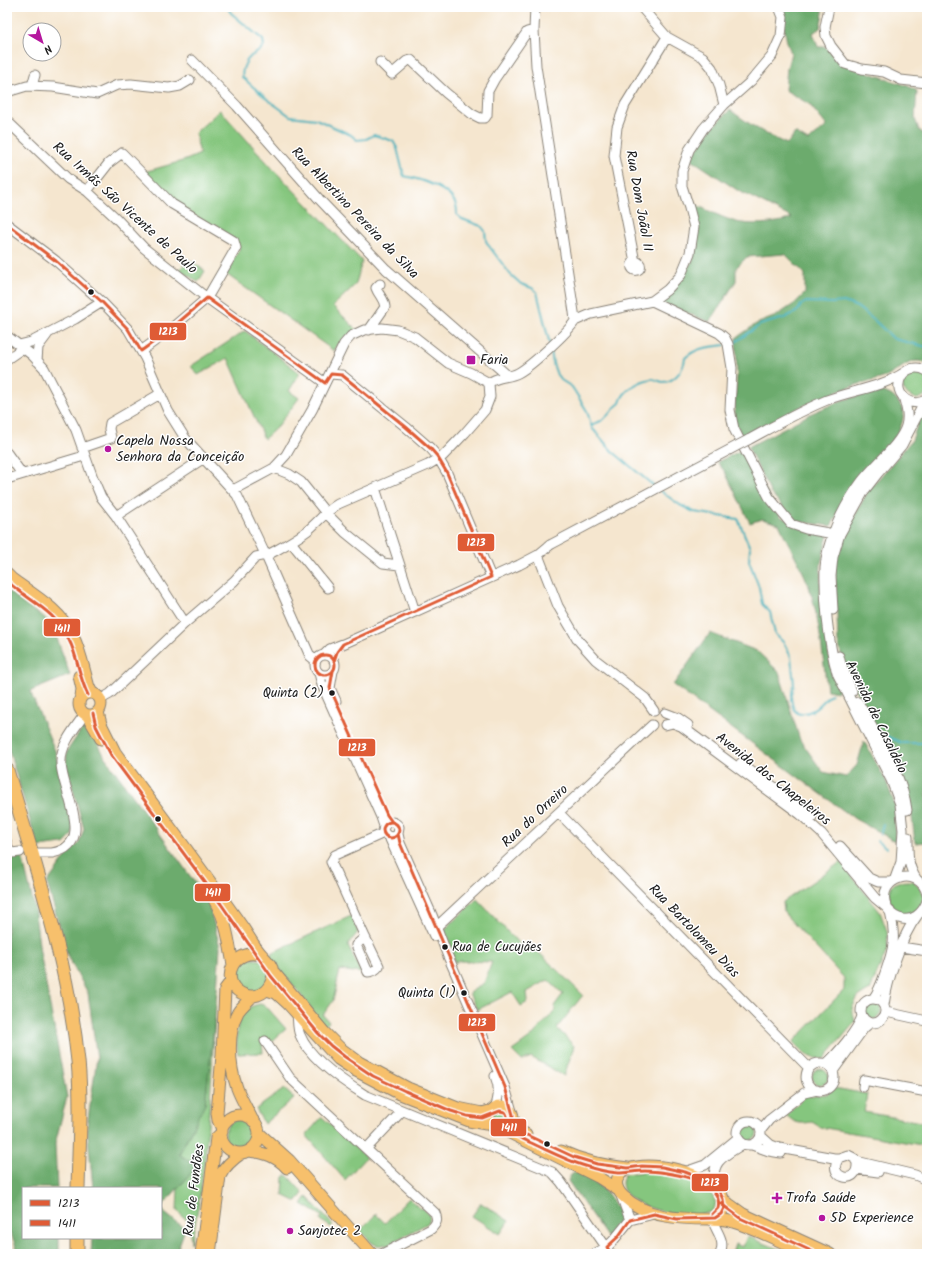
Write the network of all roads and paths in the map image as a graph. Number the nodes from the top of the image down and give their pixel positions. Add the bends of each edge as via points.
1 (536, 7) edge
2 (641, 7) edge
3 (779, 7) edge
4 (828, 7) edge
5 (534, 30) junction
6 (667, 37) junction
7 (192, 60) dead end
8 (380, 62) dead end
9 (36, 75) dead end
10 (190, 80) dead end
11 (927, 83) edge
12 (32, 86) junction
13 (7, 92) edge
14 (724, 105) junction
15 (7, 121) edge
16 (87, 191) junction
17 (7, 224) edge
18 (635, 262) dead end
19 (380, 284) dead end
20 (207, 298) junction
21 (652, 301) junction
22 (102, 302) junction
23 (574, 321) junction
24 (369, 330) junction
25 (49, 332) junction
26 (7, 336) edge
27 (21, 346) junction
28 (141, 351) junction
29 (7, 359) edge
30 (37, 361) junction
31 (927, 371) edge
32 (905, 372) junction
33 (330, 374) junction
34 (508, 376) junction
35 (325, 383) junction
36 (489, 383) junction
37 (882, 384) junction
38 (901, 393) junction
39 (160, 394) junction
40 (926, 400) edge
41 (83, 452) junction
42 (7, 453) edge
43 (204, 458) junction
44 (439, 459) junction
45 (274, 468) junction
46 (22, 474) junction
47 (7, 479) edge
48 (376, 488) junction
49 (233, 490) junction
50 (326, 513) junction
51 (116, 516) junction
52 (834, 534) junction
53 (292, 542) junction
54 (538, 555) junction
55 (266, 556) junction
56 (399, 565) junction
57 (519, 565) junction
58 (542, 566) junction
59 (7, 574) edge
60 (491, 577) junction
61 (7, 582) edge
62 (328, 588) dead end
63 (415, 612) junction
64 (185, 623) junction
65 (343, 644) junction
66 (324, 655) junction
67 (315, 660) junction
68 (334, 661) junction
69 (333, 671) junction
70 (319, 673) junction
71 (96, 696) junction
72 (81, 697) junction
73 (654, 711) junction
74 (98, 712) junction
75 (664, 712) junction
76 (86, 715) junction
77 (652, 725) junction
78 (665, 725) junction
79 (7, 770) edge
80 (7, 789) edge
81 (559, 813) junction
82 (389, 830) junction
83 (7, 843) edge
84 (905, 847) junction
85 (20, 852) dead end
86 (37, 853) dead end
87 (893, 881) junction
88 (922, 883) edge
89 (927, 894) edge
90 (927, 901) edge
91 (888, 910) junction
92 (922, 912) edge
93 (434, 929) junction
94 (365, 937) dead end
95 (901, 947) junction
96 (927, 951) edge
97 (263, 956) junction
98 (233, 965) junction
99 (272, 970) junction
100 (231, 981) junction
101 (267, 990) junction
102 (253, 996) junction
103 (873, 998) junction
104 (885, 1008) junction
105 (297, 1014) junction
106 (862, 1016) junction
107 (927, 1021) edge
108 (870, 1023) junction
109 (265, 1041) dead end
110 (322, 1042) junction
111 (311, 1051) junction
112 (826, 1064) junction
113 (809, 1068) junction
114 (833, 1071) junction
115 (808, 1082) junction
116 (863, 1087) dead end
117 (817, 1090) junction
118 (927, 1092) edge
119 (494, 1109) junction
120 (402, 1111) junction
121 (253, 1121) junction
122 (509, 1123) junction
123 (491, 1124) junction
124 (222, 1130) junction
125 (759, 1130) junction
126 (259, 1133) junction
127 (744, 1142) junction
128 (367, 1148) junction
129 (246, 1152) junction
130 (837, 1162) junction
131 (857, 1165) junction
132 (628, 1168) junction
133 (686, 1172) junction
134 (927, 1180) edge
135 (715, 1186) junction
136 (927, 1186) edge
137 (73, 1187) edge
138 (78, 1187) edge
139 (619, 1191) junction
140 (723, 1199) junction
141 (654, 1214) junction
142 (714, 1219) junction
143 (630, 1220) junction
144 (72, 1239) edge
145 (77, 1239) edge
146 (609, 1251) edge
147 (72, 1254) edge
148 (77, 1254) edge
149 (200, 1254) edge
150 (210, 1254) edge
151 (365, 1254) edge
152 (372, 1254) edge
153 (382, 1254) edge
154 (594, 1254) edge
155 (720, 1254) edge
156 (808, 1254) edge
157 (830, 1254) edge

1 - 5 street
2 - 6 street
3 - 14 street via 783,17 781,36 772,56 751,81
4 - 11 street via 826,36 845,64 884,72 901,80
5 - 8 street via 527,32 494,80 488,91 485,118 472,114 411,60 392,74
5 - 23 street via 536,66
6 - 14 street via 703,57 712,68
6 - 18 street, Rua Dom Joãol II via 625,105 617,127 614,156
7 - 34 street, Rua Albertino Pereira da Silva via 386,269
9 - 12 street
10 - 12 street via 180,86 169,88 117,84 97,94
12 - 13 street
14 - 21 street via 689,150 682,171 682,186 694,227 690,253 681,274 667,290
15 - 16 street, Rua Irmãs São Vicente de Paulo via 68,179
16 - 20 street, Rua Irmãs São Vicente de Paulo via 144,248
16 - 20 street via 109,163 122,153 172,204 234,241 236,248
17 - 22 street via 56,261
19 - 24 street via 376,288 385,307
20 - 28 street
20 - 35 street, Rua Irmãs São Vicente de Paulo
21 - 23 street via 591,314
21 - 52 street via 725,338 732,368 730,410 734,429 769,497 791,524
22 - 25 street
22 - 28 street via 128,330
23 - 34 street via 525,368
24 - 33 street via 351,336 341,349
24 - 36 street via 398,330 415,337 448,363
25 - 27 street
25 - 30 street via 38,347
26 - 27 street
27 - 29 street
27 - 30 street
28 - 39 street
30 - 41 street via 44,368 76,430
31 - 32 street via 913,368
32 - 37 street
32 - 38 street via 899,381
33 - 35 street
33 - 44 street via 342,375 430,448
34 - 36 street
35 - 45 street via 286,455
36 - 44 street via 490,397 481,415
37 - 38 street
37 - 54 street, bridge via 809,408 550,545
38 - 40 street via 906,400 916,403
38 - 52 street, Avenida de Casaldelo via 908,416 906,428 899,440 862,481
39 - 41 street via 110,423 111,438
39 - 43 street via 185,438
40 - 84 street, Avenida de Casaldelo via 902,445 864,491 849,517 840,534 833,557 831,576 835,642 840,664 902,787 906,805
41 - 46 street
41 - 51 street via 101,497
42 - 46 street
43 - 49 street
43 - 51 street
44 - 48 street
44 - 60 street
45 - 49 street
45 - 50 street via 301,482
46 - 47 street
48 - 50 street via 338,504
48 - 56 street
49 - 55 street
50 - 53 street
50 - 56 street via 383,563
51 - 64 street
52 - 84 street, Avenida de Casaldelo via 825,566 832,658 837,673 891,780 900,804
53 - 55 street
53 - 62 street
54 - 57 street
54 - 58 street
55 - 64 street via 256,557 234,581
55 - 67 street via 310,656
56 - 63 street
57 - 58 street
57 - 60 street
58 - 73 street via 558,606 578,640 596,660 645,698
59 - 71 main road via 50,607 66,624 75,640 87,681
60 - 63 street
61 - 72 main road via 49,614 60,627 74,659 82,689
63 - 65 street
64 - 71 street via 110,694
65 - 66 street via 330,649
65 - 68 street
66 - 67 street via 318,656
66 - 68 street via 330,656
67 - 70 street via 315,667
68 - 69 street
69 - 70 street via 328,674
69 - 82 street via 330,688 387,815
70 - 82 street via 322,686
71 - 72 main road via 87,693
71 - 74 main road via 102,706
72 - 76 main road via 79,707
73 - 75 street, Avenida dos Chapeleiros
73 - 77 street via 650,717
74 - 76 main road via 92,716
74 - 97 main road via 115,752
75 - 78 street via 667,717
75 - 87 street, Avenida dos Chapeleiros via 678,718 803,808 869,878 878,882
76 - 86 street via 62,751 61,763 76,833 72,842 63,849
76 - 98 main road via 110,756 213,897 226,926
77 - 78 street, Avenida dos Chapeleiros
77 - 81 street, Rua do Orreiro
78 - 91 street, Avenida dos Chapeleiros via 680,726 800,814 821,833
79 - 138 highway via 59,950 71,1012 80,1093
80 - 137 highway via 55,951 68,1012 75,1070
81 - 93 street, Rua do Orreiro
81 - 113 street, Rua Bartolomeu Dias
82 - 93 street
82 - 94 street via 335,855 331,862
83 - 85 street via 12,853
84 - 87 street, Avenida de Casaldelo
84 - 88 street, Avenida de Casaldelo via 912,872
87 - 88 street, Avenida dos Chapeleiros via 908,877
87 - 91 street, Avenida de Casaldelo via 885,894
88 - 89 street, Avenida de Casaldelo
90 - 92 street
91 - 92 street, Avenida dos Chapeleiros via 905,919
91 - 103 street, Avenida de Casaldelo via 894,928 893,948 882,984
92 - 95 street via 908,929
93 - 119 street via 497,1080 499,1092
93 - 122 street via 505,1087
95 - 96 street
95 - 104 street via 885,996
97 - 98 main road via 243,955
97 - 99 main road
98 - 100 main road
99 - 101 main road via 273,977
99 - 119 main road via 324,1032 359,1062 408,1088 458,1108 482,1113
100 - 102 main road via 240,992
100 - 124 main road via 226,989 217,1113
101 - 102 main road
101 - 105 main road via 276,993
102 - 121 main road via 238,1012 230,1044 237,1088
103 - 104 street
103 - 106 street via 862,1006
104 - 107 street
104 - 108 street via 885,1015 880,1021
105 - 110 main road
105 - 111 street via 299,1033
106 - 108 street
106 - 112 street via 859,1024
108 - 114 street
109 - 128 street via 290,1078
110 - 111 street
110 - 123 main road via 344,1063 379,1084 469,1121
111 - 120 street via 341,1080 365,1095
112 - 113 street via 818,1063
112 - 114 street
113 - 115 street
114 - 117 street via 831,1085
115 - 117 street
115 - 125 street
116 - 118 street via 864,1080
117 - 125 street via 804,1094
119 - 122 main road via 501,1106 510,1110
119 - 123 main road via 490,1116
120 - 128 street
120 - 146 street via 552,1172
121 - 124 main road via 237,1116 226,1122
121 - 126 main road
122 - 123 main road via 497,1129
122 - 132 main road via 516,1130 574,1157 598,1164
122 - 139 main road
124 - 129 main road via 227,1147 237,1153
124 - 149 main road, Rua de Fundões via 216,1138
125 - 127 street via 756,1143
125 - 127 street via 746,1120 742,1122 737,1129
125 - 130 street via 771,1145
126 - 129 main road via 257,1143
126 - 152 main road via 289,1160
127 - 130 street via 769,1151
127 - 133 street via 705,1165
127 - 135 street via 718,1162 713,1176
128 - 153 street via 435,1213 437,1218 431,1229
129 - 150 main road, Rua de Fundões via 235,1157 220,1176
129 - 151 main road via 275,1157
130 - 131 street via 848,1155 854,1158
130 - 131 street via 836,1171 844,1177 851,1177
131 - 134 street via 915,1175
131 - 136 street
132 - 133 main road via 662,1167
132 - 139 main road via 617,1180
133 - 135 main road
135 - 140 main road
139 - 141 main road via 632,1203
139 - 143 street
140 - 142 main road via 724,1208
140 - 157 main road via 743,1214
141 - 142 main road via 677,1219
141 - 143 street
142 - 155 street via 714,1226 722,1242
142 - 156 main road via 748,1227
143 - 146 street
144 - 147 highway
145 - 148 highway
146 - 154 street

